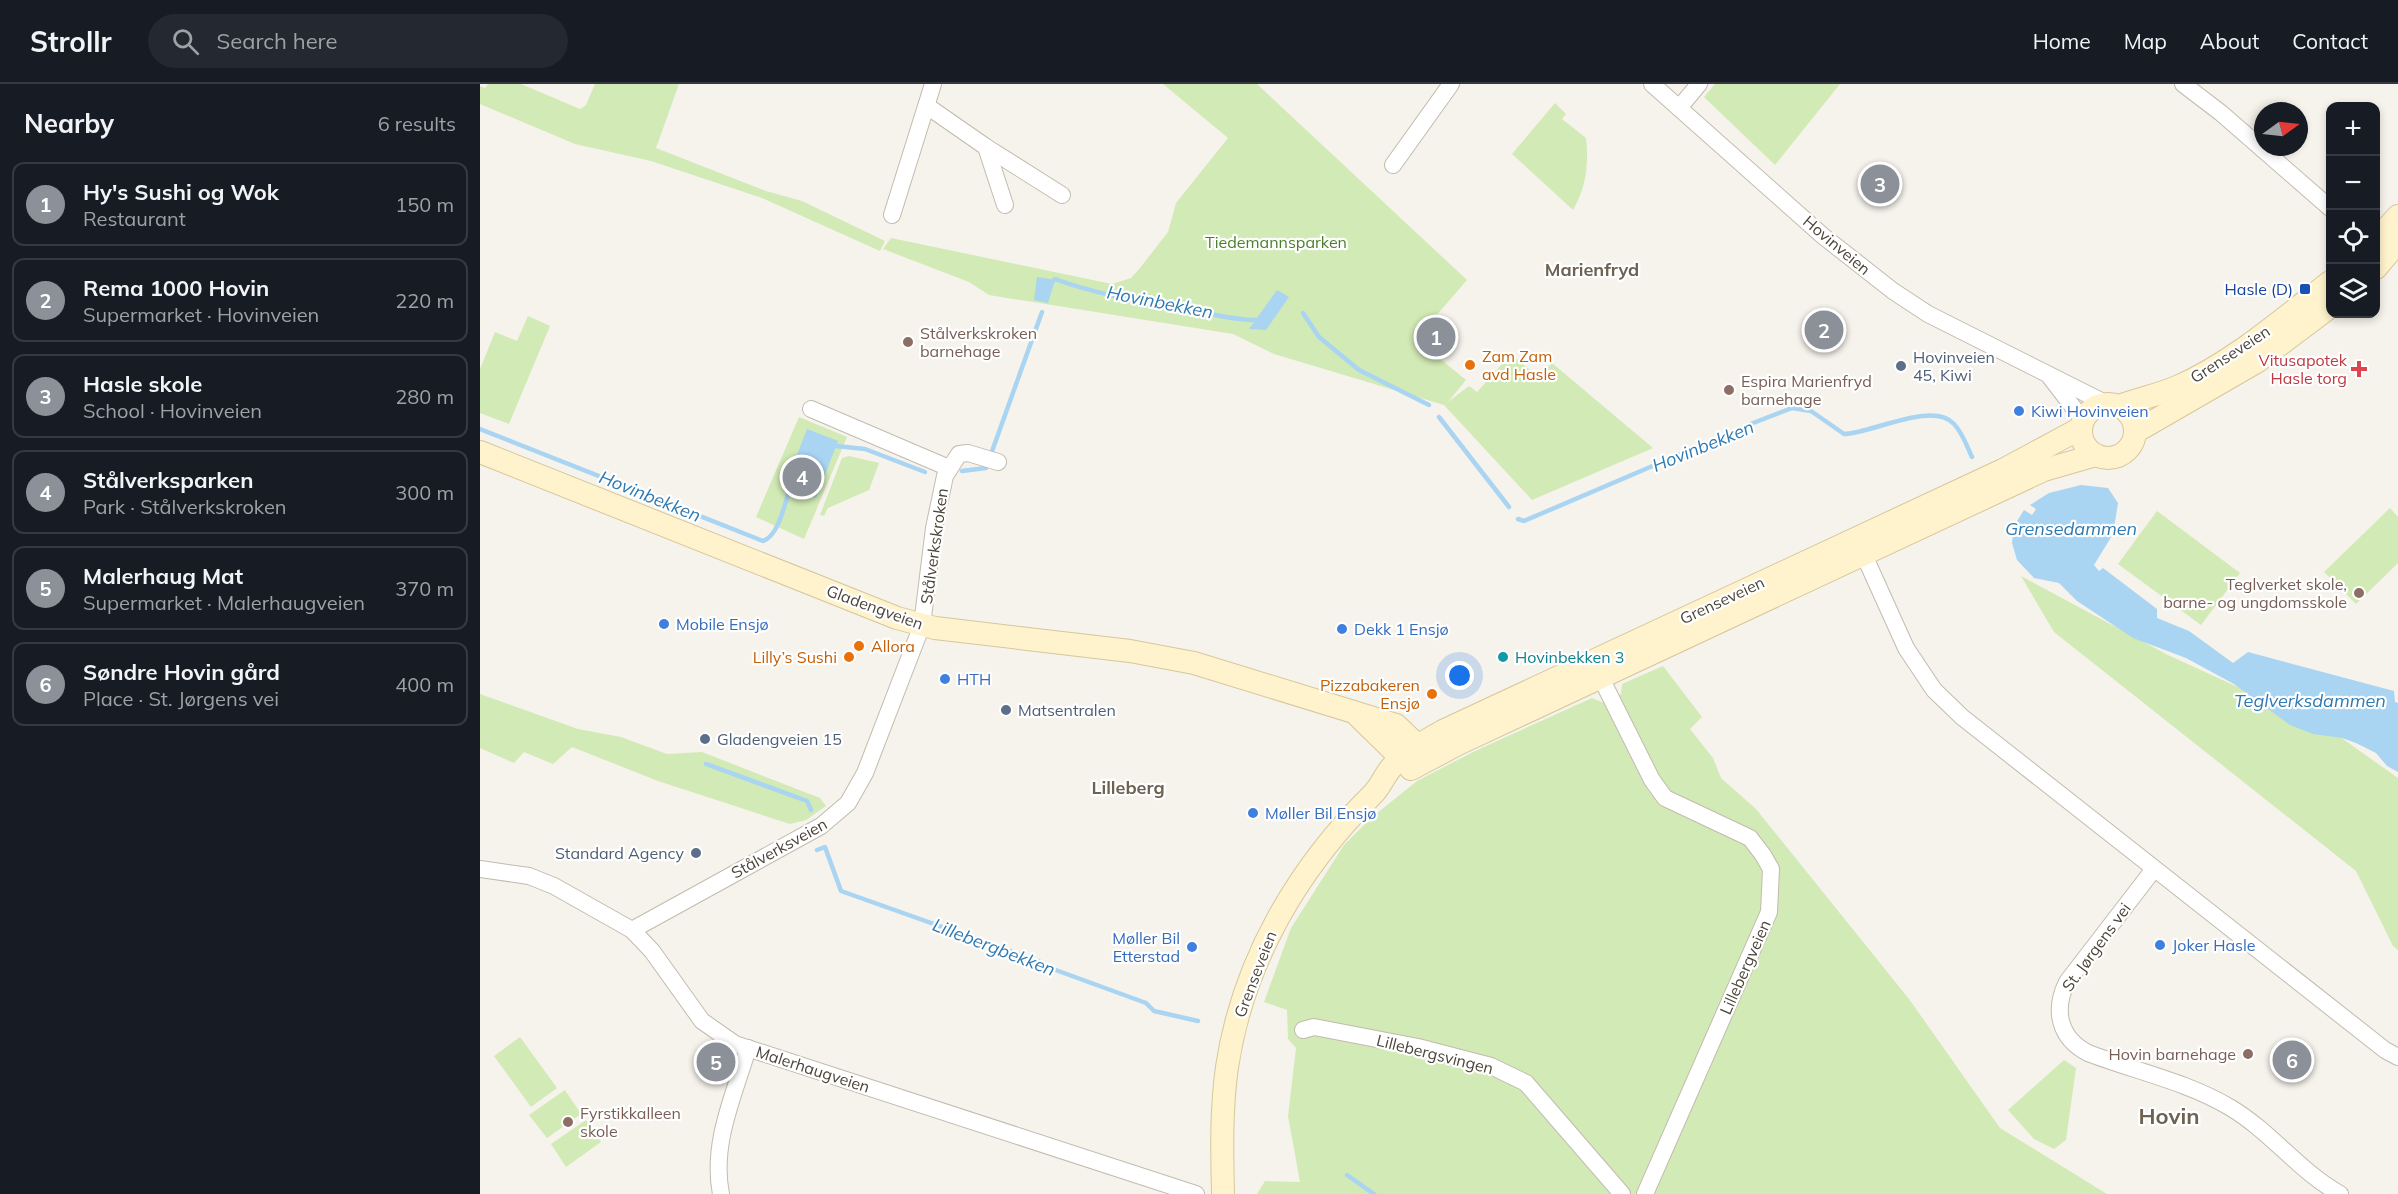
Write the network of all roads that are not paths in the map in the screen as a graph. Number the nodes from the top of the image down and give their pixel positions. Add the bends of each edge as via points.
1 (933, 84) edge
2 (1451, 84) edge
3 (1652, 84) edge
4 (1699, 84) edge
5 (2183, 84) edge
6 (927, 106) junction
7 (1679, 108) junction
8 (986, 147) junction
9 (1393, 165) dead end
10 (1062, 195) dead end
11 (2326, 204) edge
12 (1005, 205) dead end
13 (892, 215) dead end
14 (2398, 216) edge
15 (2398, 224) edge
16 (2380, 236) edge
17 (2379, 264) edge
18 (2326, 286) edge
19 (2326, 309) edge
20 (2046, 372) junction
21 (2113, 405) junction
22 (811, 409) dead end
23 (2082, 424) junction
24 (2135, 432) junction
25 (480, 452) edge
26 (2096, 455) junction
27 (991, 460) dead end
28 (949, 468) junction
29 (1860, 546) junction
30 (922, 625) junction
31 (1600, 667) junction
32 (1413, 756) junction
33 (480, 869) edge
34 (2154, 869) junction
35 (632, 930) junction
36 (1303, 1030) dead end
37 (748, 1048) junction
38 (2398, 1057) edge
39 (721, 1194) edge
40 (1196, 1194) edge
41 (1223, 1194) edge
42 (1622, 1194) edge
43 (1645, 1194) edge
44 (2340, 1194) edge

1 - 6 street
2 - 9 street
3 - 7 street, Hovinveien
4 - 7 street
5 - 11 street
6 - 8 street
6 - 13 street
7 - 20 street, Hovinveien via 1824,236 1893,291 1928,314
8 - 10 street
8 - 12 street
14 - 16 main road
15 - 17 main road via 2392,249
18 - 21 main road, Grenseveien via 2196,377 2177,387
19 - 24 main road, Grenseveien via 2258,361
20 - 21 street, Hovinveien
20 - 23 street, Hovinveien via 2063,390
21 - 23 main road via 2093,408
21 - 24 main road via 2131,416
22 - 28 street, Stålverkskroken
23 - 26 main road via 2085,444
23 - 29 main road, Grenseveien via 2035,455
24 - 26 main road via 2133,443 2123,454 2109,458
25 - 30 main road, Gladengveien
26 - 29 main road, Grenseveien via 2044,470
27 - 28 street, Stålverkskroken via 959,454
28 - 30 street, Stålverkskroken via 934,528
29 - 31 main road, Grenseveien
29 - 34 street via 1902,641 1934,690 1962,717
30 - 32 main road, Gladengveien via 1174,658 1357,715
30 - 35 street, Stålverksveien via 861,783 841,810 813,831
31 - 32 main road, Grenseveien
31 - 43 street, Lillebergveien via 1652,780 1665,798 1750,838 1771,869 1769,912
32 - 41 main road, Grenseveien via 1390,768 1378,789 1301,880 1252,972 1227,1066
33 - 35 street, Malerhaugveien via 529,876 554,886
34 - 38 street
34 - 44 street, St. Jørgens vei via 2067,982 2059,1004 2062,1027 2076,1046 2196,1091 2230,1108 2252,1122 2313,1177
35 - 37 street, Malerhaugveien via 652,951 702,1021 735,1044
36 - 42 street, Lillebergsvingen via 1314,1027 1418,1047 1491,1066 1526,1083
37 - 39 street via 721,1133 717,1168
37 - 40 street, Malerhaugveien

